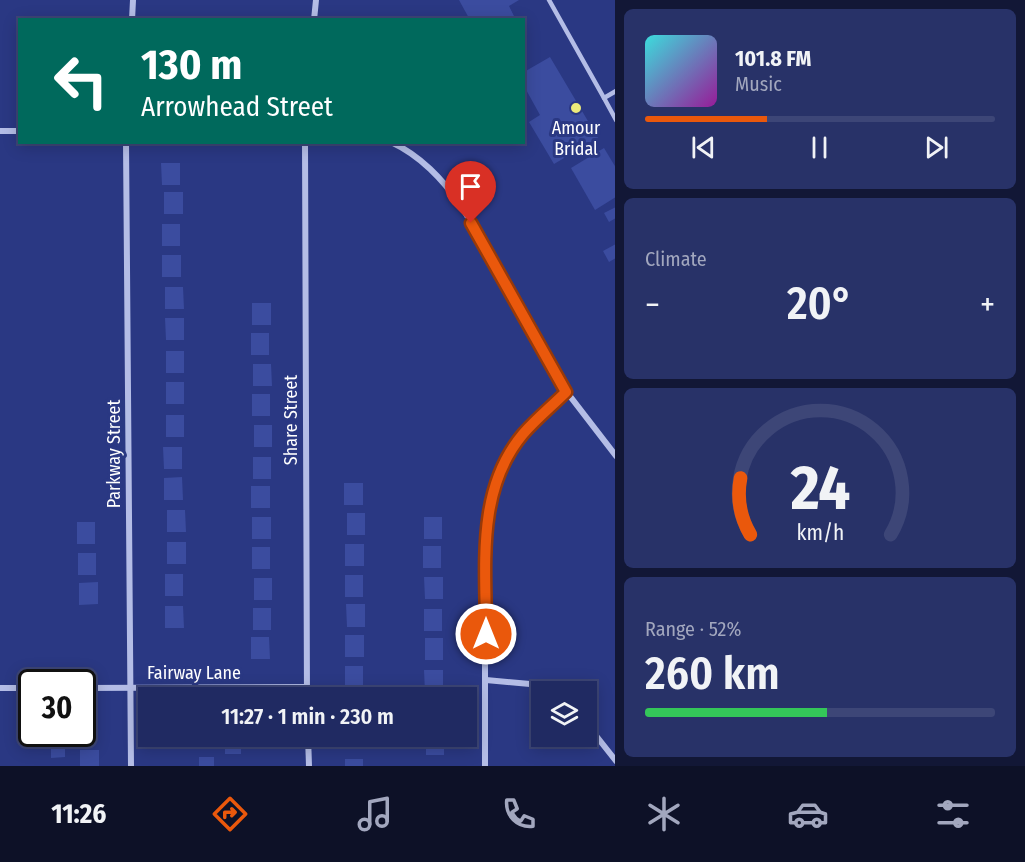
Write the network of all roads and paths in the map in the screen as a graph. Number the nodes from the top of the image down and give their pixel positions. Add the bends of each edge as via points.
1 (133, 0) edge
2 (316, 0) edge
3 (549, 0) edge
4 (132, 18) edge
5 (314, 18) edge
6 (615, 91) edge
7 (604, 98) junction
8 (615, 120) edge
9 (0, 131) edge
10 (18, 131) edge
11 (126, 144) edge
12 (305, 144) edge
13 (394, 144) edge
14 (566, 392) junction
15 (615, 456) edge
16 (486, 680) junction
17 (531, 684) edge
18 (307, 687) edge
19 (0, 688) edge
20 (18, 688) edge
21 (96, 688) edge
22 (130, 688) junction
23 (138, 688) edge
24 (597, 737) edge
25 (308, 747) edge
26 (615, 761) edge
27 (131, 766) edge
28 (309, 766) edge
29 (485, 766) edge

1 - 4 street
2 - 5 street
3 - 7 lane
6 - 7 lane
7 - 8 lane
9 - 10 street
11 - 22 street, Parkway Street
12 - 18 street, Share Street
13 - 14 street via 431,168 461,205
14 - 15 street
14 - 16 street via 523,434 505,460 490,498 485,564
16 - 17 street
16 - 29 street
19 - 20 street
21 - 22 street, Fairway Lane
22 - 23 street, Fairway Lane
22 - 27 street, Parkway Street
24 - 26 street
25 - 28 street

